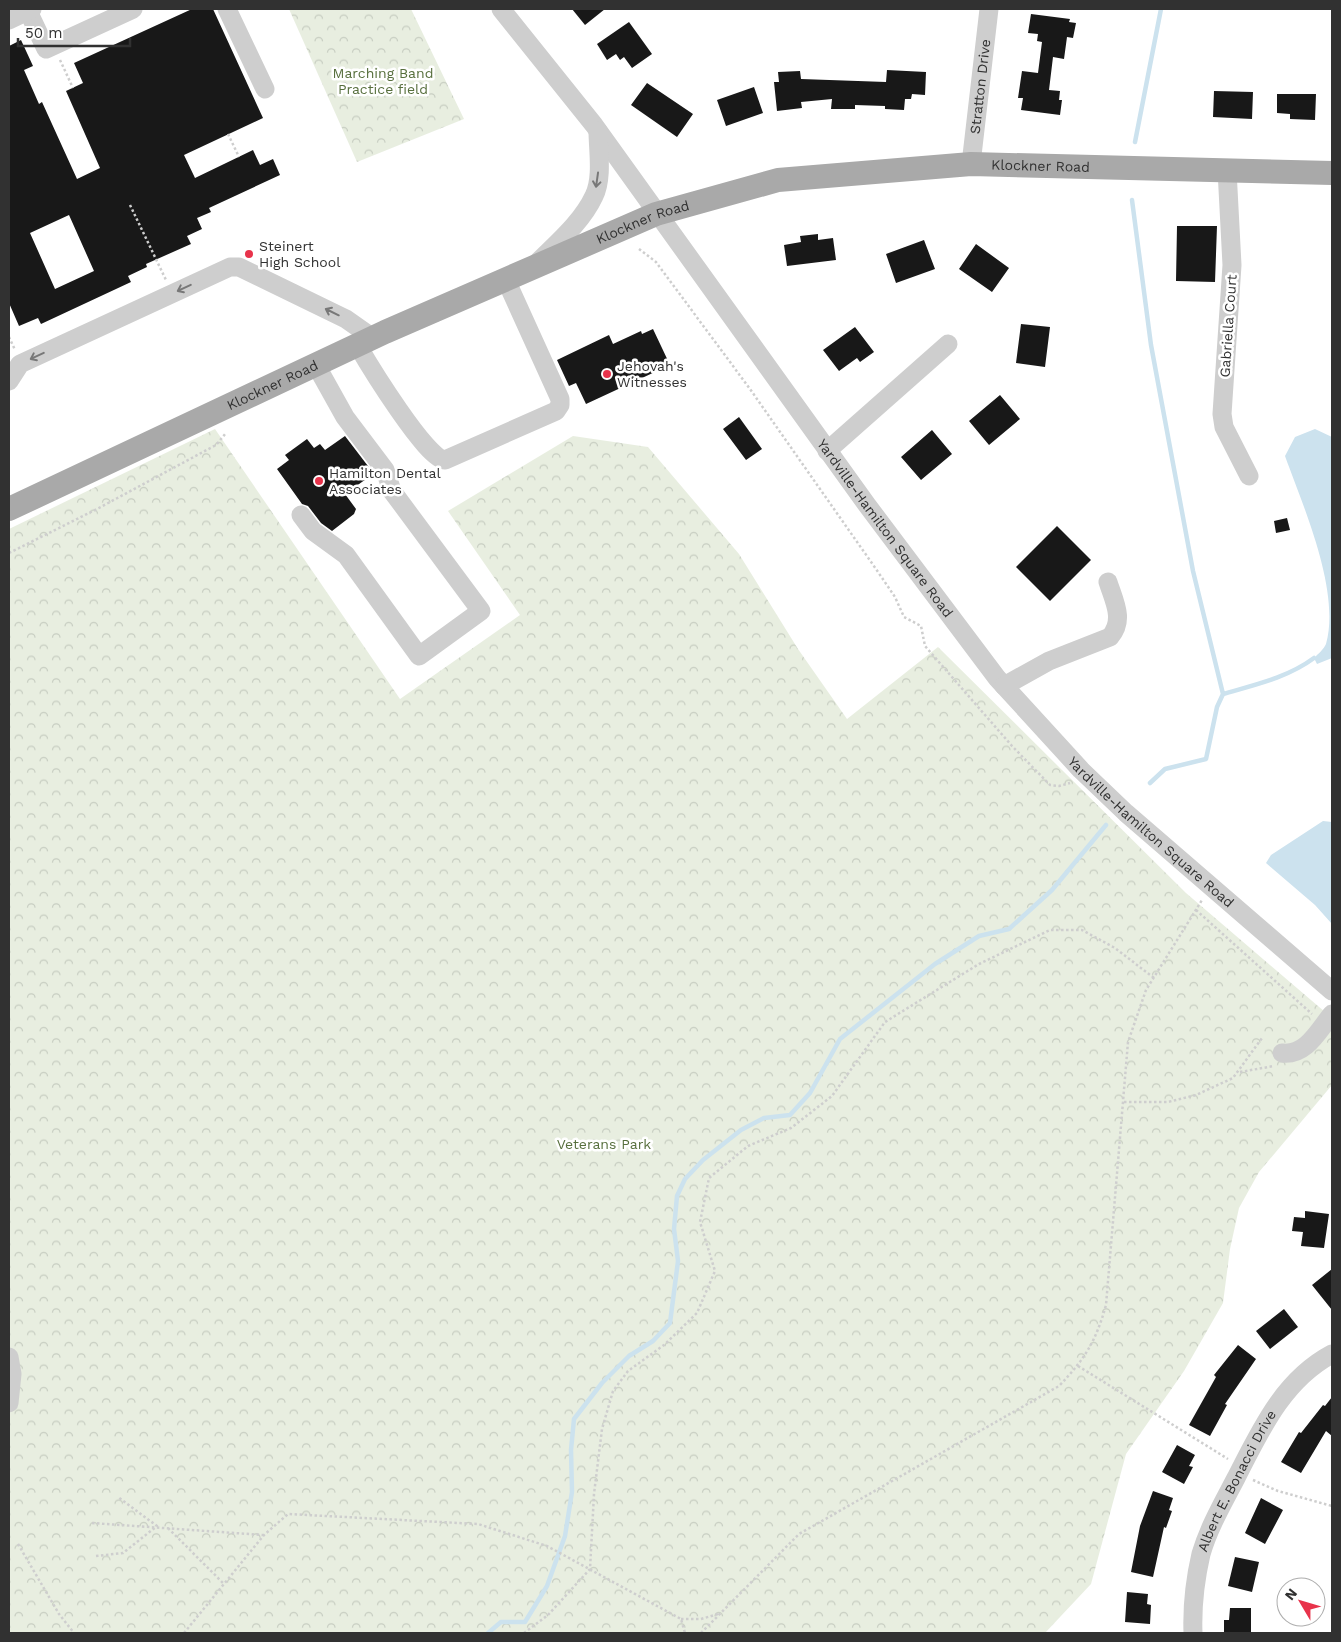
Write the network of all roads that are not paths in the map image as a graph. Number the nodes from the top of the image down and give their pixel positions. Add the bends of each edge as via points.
1 (133, 9) edge
2 (227, 9) edge
3 (501, 9) edge
4 (989, 9) edge
5 (30, 10) edge
6 (9, 20) edge
7 (265, 89) dead end
8 (598, 131) junction
9 (971, 164) junction
10 (1227, 170) junction
11 (1332, 173) edge
12 (656, 214) junction
13 (532, 269) junction
14 (506, 280) junction
15 (365, 342) junction
16 (948, 344) dead end
17 (316, 364) junction
18 (9, 382) edge
19 (827, 451) junction
20 (1249, 476) dead end
21 (9, 509) edge
22 (301, 515) dead end
23 (1108, 582) dead end
24 (1004, 686) junction
25 (1332, 991) edge
26 (1328, 1018) edge
27 (1284, 1054) road end
28 (1332, 1354) edge
29 (9, 1357) edge
30 (9, 1404) edge
31 (1193, 1633) edge

1 - 5 street via 46,49
2 - 7 street
3 - 8 street, Yardville-Hamilton Square Road
4 - 9 street, Stratton Drive
5 - 6 street
8 - 12 street, Yardville-Hamilton Square Road
8 -> 13 street via 595,195 575,224
9 - 10 main road, Klockner Road
9 - 12 main road, Klockner Road via 778,180
10 - 11 main road, Klockner Road
10 - 20 street, Gabriella Court via 1232,264 1222,414 1224,427
12 - 13 main road, Klockner Road
12 - 19 street, Yardville-Hamilton Square Road
13 - 14 main road, Klockner Road
14 - 15 main road, Klockner Road
14 - 15 street via 560,399 560,406 556,411 445,460 435,457 423,443 371,370
15 - 17 main road, Klockner Road
15 -> 18 street via 346,319 239,267 230,267 20,364
16 - 19 street
17 - 21 main road, Klockner Road
17 - 22 street via 345,417 385,470 392,492 481,611 419,656 346,555 313,531
19 - 24 street, Yardville-Hamilton Square Road
23 - 24 street via 1118,614 1117,629 1110,637 1049,661
24 - 25 street, Yardville-Hamilton Square Road via 1082,772
26 - 27 street via 1304,1048
28 - 31 street, Albert E. Bonacci Drive via 1300,1377 1282,1397 1212,1523 1195,1584
29 - 30 street via 12,1374

